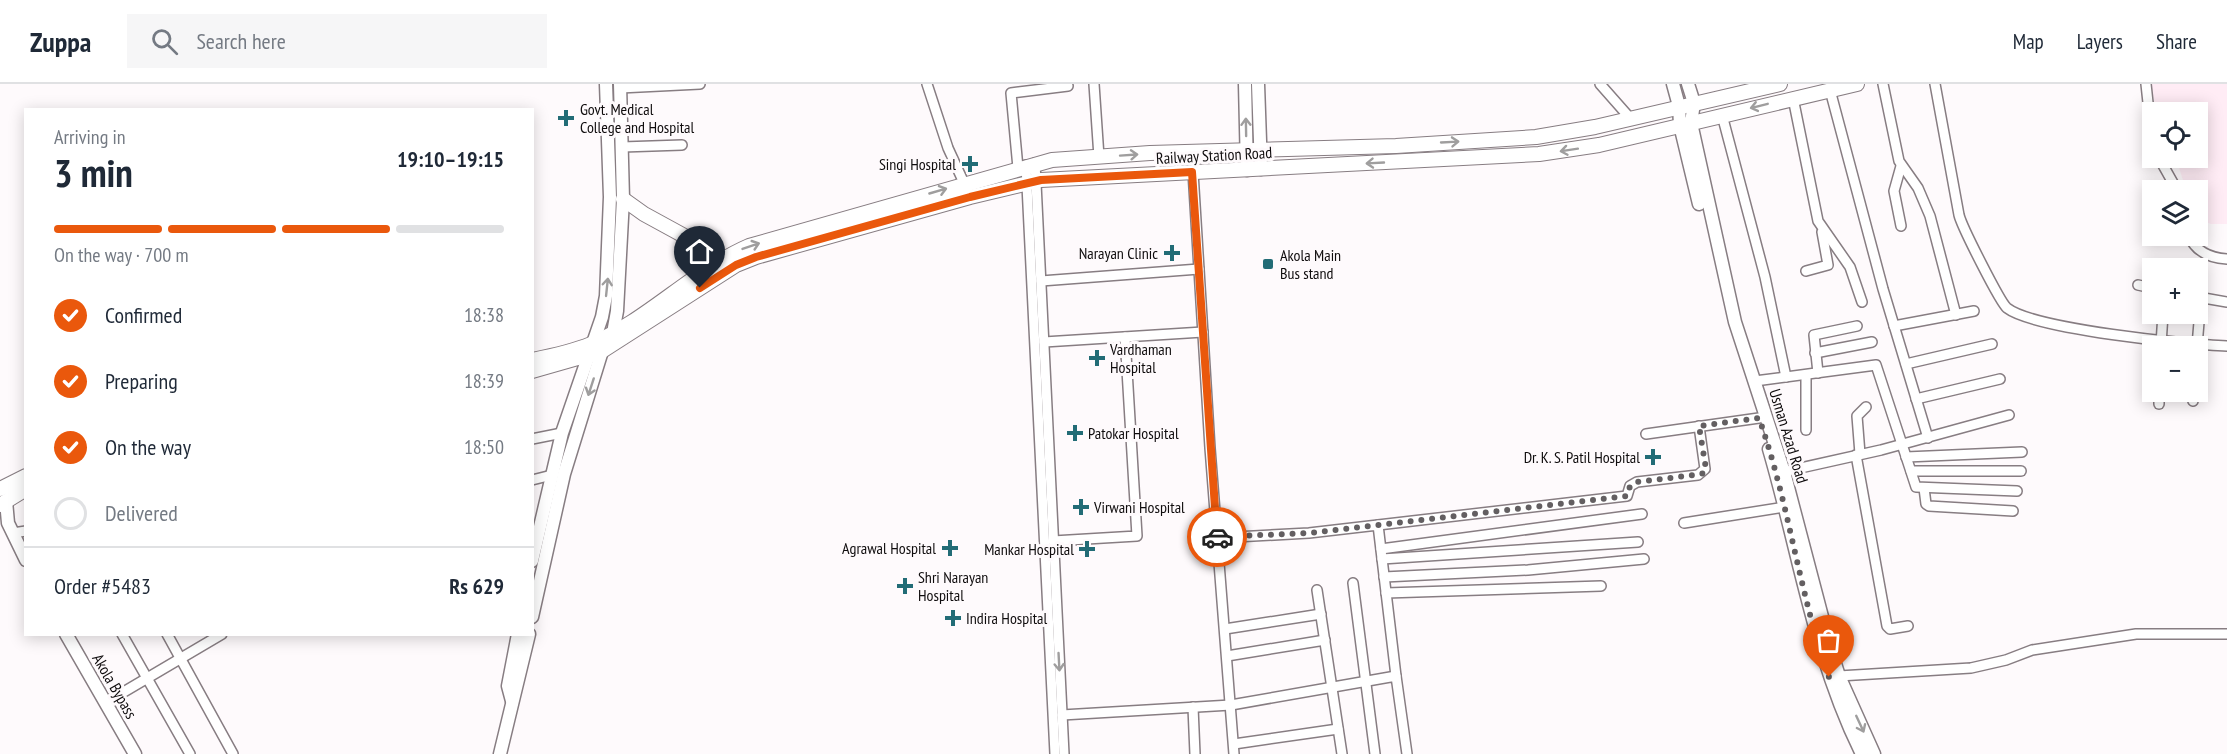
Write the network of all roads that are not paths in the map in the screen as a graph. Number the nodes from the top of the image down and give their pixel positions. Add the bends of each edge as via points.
1 (606, 84) edge
2 (700, 84) edge
3 (927, 84) edge
4 (1094, 84) edge
5 (1245, 84) edge
6 (1258, 84) edge
7 (1600, 84) edge
8 (1673, 84) edge
9 (1688, 84) edge
10 (1780, 84) edge
11 (1857, 84) edge
12 (1883, 84) edge
13 (1935, 84) edge
14 (2146, 84) edge
15 (620, 86) edge
16 (1068, 86) dead end
17 (1830, 90) junction
18 (1793, 98) junction
19 (2148, 102) edge
20 (1694, 103) junction
21 (1679, 106) junction
22 (1722, 115) junction
23 (1630, 118) junction
24 (1685, 124) junction
25 (682, 145) dead end
26 (622, 147) junction
27 (1253, 150) junction
28 (1099, 157) junction
29 (1027, 165) junction
30 (1901, 166) junction
31 (1254, 169) junction
32 (1192, 172) junction
33 (1032, 182) junction
34 (964, 183) junction
35 (623, 199) junction
36 (1821, 226) junction
37 (1901, 226) dead end
38 (2194, 246) edge
39 (2227, 259) edge
40 (731, 261) junction
41 (1198, 269) junction
42 (1806, 271) dead end
43 (1041, 281) junction
44 (2138, 285) dead end
45 (2142, 286) edge
46 (2208, 299) edge
47 (1862, 302) dead end
48 (2227, 302) edge
49 (1974, 311) dead end
50 (1956, 315) junction
51 (1857, 326) dead end
52 (1894, 326) junction
53 (1203, 332) junction
54 (613, 333) junction
55 (1125, 337) junction
56 (2142, 338) edge
57 (1044, 342) junction
58 (1872, 342) dead end
59 (1992, 344) dead end
60 (2208, 346) edge
61 (2227, 346) edge
62 (594, 351) junction
63 (1815, 353) junction
64 (534, 360) edge
65 (1906, 364) junction
66 (534, 371) edge
67 (1818, 374) junction
68 (1806, 375) junction
69 (1786, 377) junction
70 (2000, 379) dead end
71 (1755, 381) junction
72 (1916, 399) junction
73 (1866, 406) dead end
74 (2009, 415) dead end
75 (1759, 418) junction
76 (1699, 426) junction
77 (1806, 430) dead end
78 (562, 433) junction
79 (1646, 434) dead end
80 (1928, 438) junction
81 (534, 439) edge
82 (1903, 444) junction
83 (2022, 452) dead end
84 (1858, 455) junction
85 (1906, 457) junction
86 (1911, 471) junction
87 (2021, 471) dead end
88 (1780, 473) junction
89 (552, 475) junction
90 (24, 478) edge
91 (534, 480) edge
92 (1924, 488) junction
93 (24, 490) edge
94 (2018, 491) dead end
95 (2, 496) edge
96 (1789, 506) junction
97 (2013, 511) dead end
98 (1642, 514) dead end
99 (1684, 523) dead end
100 (537, 524) edge
101 (1378, 525) junction
102 (12, 526) edge
103 (1217, 538) junction
104 (1053, 541) junction
105 (1638, 542) dead end
106 (534, 546) edge
107 (1381, 554) junction
108 (24, 555) edge
109 (1644, 559) dead end
110 (1384, 577) junction
111 (1353, 583) dead end
112 (1601, 586) dead end
113 (1317, 590) dead end
114 (1386, 593) junction
115 (534, 608) edge
116 (1321, 614) junction
117 (1908, 626) dead end
118 (1225, 629) junction
119 (2227, 634) edge
120 (67, 636) edge
121 (123, 636) edge
122 (168, 636) edge
123 (216, 636) edge
124 (518, 636) edge
125 (529, 636) edge
126 (1325, 640) junction
127 (1227, 656) junction
128 (179, 658) junction
129 (1395, 676) junction
130 (1839, 676) junction
131 (147, 678) junction
132 (1364, 681) junction
133 (1332, 686) junction
134 (512, 701) junction
135 (105, 703) junction
136 (1232, 705) junction
137 (1193, 707) junction
138 (1062, 715) junction
139 (1338, 729) junction
140 (1234, 749) edge
141 (230, 753) edge
142 (135, 754) edge
143 (190, 754) edge
144 (500, 754) edge
145 (1054, 754) edge
146 (1064, 754) edge
147 (1195, 754) edge
148 (1342, 754) edge
149 (1375, 754) edge
150 (1407, 754) edge
151 (1862, 754) edge
152 (1874, 754) edge

62 -> 1 main road via 608,275 610,164
2 - 15 street
3 - 34 street
4 - 28 street
27 -> 5 main road
6 - 27 main road
7 - 23 street
8 - 21 main road
9 - 20 main road
10 - 20 highway, Railway Station Road
11 - 17 highway, Railway Station Road
12 - 30 street
13 - 56 street via 1959,215 2004,305 2041,320
14 - 19 street
15 - 26 main road
16 - 29 street via 1011,93
17 - 18 highway, Railway Station Road
17 - 52 street
18 -> 22 highway, Railway Station Road
18 - 36 street
20 - 21 highway, Railway Station Road
20 - 24 main road
21 - 23 highway, Railway Station Road
21 - 24 main road
22 - 24 highway, Railway Station Road
22 - 69 street via 1765,277
27 -> 23 highway, Railway Station Road via 1396,146 1536,136
24 -> 31 highway, Railway Station Road via 1599,145 1539,154
24 - 71 main road, Usman Azad Road via 1735,322
24 - 75 main road, Usman Azad Road via 1729,326
25 - 26 street
26 - 35 main road
28 -> 27 highway, Railway Station Road
27 - 31 main road
28 - 29 highway, Railway Station Road
29 - 33 street
29 - 34 highway, Railway Station Road
30 - 37 street via 1894,191
30 - 50 street via 1918,188 1930,216
31 - 32 highway, Railway Station Road
32 - 33 highway, Railway Station Road
32 - 41 street
33 - 40 highway, Railway Station Road
33 - 43 street
33 - 145 street
40 -> 34 highway, Railway Station Road via 749,246
35 - 40 highway
35 - 54 main road via 620,288
36 - 42 street via 1828,265
36 - 47 street via 1850,267
38 - 39 street via 2212,258
40 - 54 highway, Railway Station Road
40 - 62 highway, Railway Station Road
41 - 43 street
41 - 53 street
43 - 57 street
44 - 45 street
46 - 48 street
49 - 50 street
50 - 52 street
51 - 63 street via 1814,335
52 - 65 street
53 - 55 street
53 - 103 street
54 - 62 highway, Railway Station Road
55 - 57 street
55 - 104 street via 1137,536
57 - 104 street
58 - 63 street
59 - 65 street
60 - 61 street
62 - 64 highway
62 - 66 highway
62 - 78 main road
62 -> 115 main road
63 - 67 street
65 - 72 street
67 - 68 street
67 - 82 street via 1878,366
68 - 69 street
68 - 77 street
69 - 71 street
70 - 72 street
71 - 88 main road, Usman Azad Road
72 - 80 street
73 - 84 street via 1857,416
74 - 80 street
75 - 76 street
75 - 88 main road, Usman Azad Road
76 - 79 street
76 - 101 street via 1706,469 1698,475 1637,482 1630,486 1627,496
78 - 81 street
78 - 89 main road
80 - 82 street
82 - 84 street
82 - 85 street
83 - 85 street
84 - 88 street
84 - 117 street via 1887,626
85 - 86 street
86 - 87 street
86 - 92 street via 1916,487
88 - 96 main road, Usman Azad Road
89 - 91 street
89 - 100 main road
90 - 95 highway
92 - 94 street
92 - 97 street via 1929,507
93 - 95 highway
95 - 102 main road
96 - 99 street
96 - 130 main road, Usman Azad Road
96 - 151 main road, Usman Azad Road via 1819,648
98 - 107 street
100 - 106 main road
101 - 103 street
101 - 107 street
102 - 108 main road
103 - 118 street
104 -> 138 street
105 - 107 street
107 - 110 street
109 - 110 street
110 - 114 street
111 - 132 street
112 - 114 street
113 - 116 street
114 - 129 street
116 - 118 street
116 - 126 street
118 - 127 street
119 - 130 street via 2136,634 2032,650 1971,668
120 - 135 main road, Akola Bypass
121 - 131 street
122 - 128 street
123 - 128 street
124 - 134 main road via 508,686
125 - 134 main road via 518,690
126 - 127 street
126 - 133 street
127 - 136 street
128 - 131 street
128 - 141 street
129 - 132 street
129 - 150 street
130 -> 152 main road, Usman Azad Road
131 - 135 street
131 - 143 street
132 - 133 street
132 - 149 street
133 - 136 street
133 - 139 street
134 - 144 main road
135 - 142 main road, Akola Bypass
136 - 137 street
136 - 140 street
137 - 138 street
137 - 147 street
138 - 146 street
139 - 140 street
139 - 148 street

